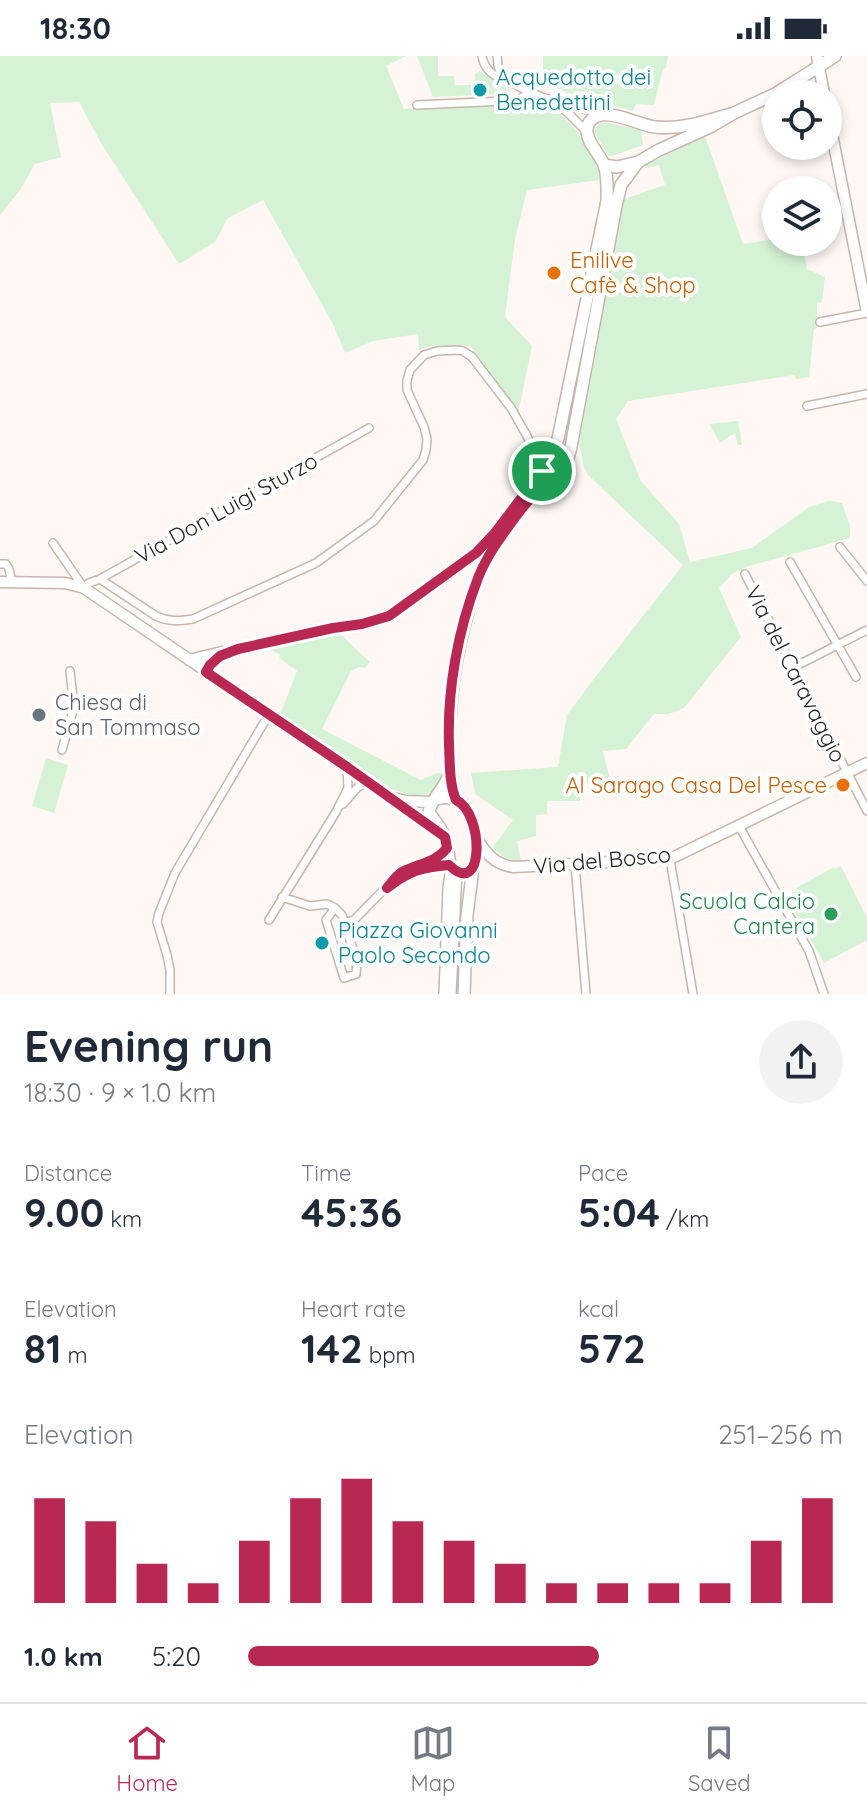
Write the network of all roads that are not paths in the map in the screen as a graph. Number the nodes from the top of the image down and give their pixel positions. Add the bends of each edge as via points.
1 (482, 56) edge
2 (835, 56) edge
3 (498, 59) edge
4 (818, 61) edge
5 (794, 80) edge
6 (512, 82) junction
7 (529, 92) junction
8 (546, 98) junction
9 (762, 100) edge
10 (417, 105) dead end
11 (734, 113) junction
12 (605, 114) junction
13 (655, 127) junction
14 (587, 132) junction
15 (659, 150) junction
16 (837, 160) edge
17 (638, 162) junction
18 (604, 165) junction
19 (867, 313) edge
20 (820, 322) dead end
21 (867, 394) edge
22 (807, 406) dead end
23 (369, 428) dead end
24 (551, 457) junction
25 (566, 462) junction
26 (546, 475) junction
27 (494, 534) junction
28 (53, 543) dead end
29 (840, 547) dead end
30 (790, 562) dead end
31 (0, 564) edge
32 (745, 574) dead end
33 (479, 575) junction
34 (100, 579) junction
35 (867, 581) edge
36 (6, 582) edge
37 (84, 588) junction
38 (867, 630) edge
39 (838, 645) junction
40 (238, 649) junction
41 (189, 660) junction
42 (794, 667) junction
43 (70, 671) dead end
44 (206, 672) junction
45 (856, 677) dead end
46 (269, 714) junction
47 (62, 750) dead end
48 (867, 763) edge
49 (347, 767) junction
50 (450, 770) junction
51 (848, 773) junction
52 (368, 782) junction
53 (390, 797) junction
54 (456, 800) junction
55 (433, 801) junction
56 (867, 811) edge
57 (336, 812) junction
58 (739, 826) junction
59 (475, 835) junction
60 (446, 843) junction
61 (670, 859) junction
62 (575, 865) junction
63 (452, 867) junction
64 (472, 873) junction
65 (387, 888) junction
66 (282, 897) junction
67 (335, 908) junction
68 (269, 920) dead end
69 (345, 923) junction
70 (170, 994) edge
71 (443, 994) edge
72 (450, 994) edge
73 (464, 994) edge
74 (586, 994) edge
75 (693, 994) edge
76 (824, 994) edge

1 - 3 street via 490,63
1 - 6 street via 491,74
2 - 4 main road
3 - 6 street
4 - 5 main road
6 - 7 street
7 - 8 street
7 - 10 street via 505,101
8 - 12 street
8 - 14 street
9 - 11 main road
11 - 13 main road via 691,125
11 - 15 main road
12 - 13 main road
12 - 14 main road via 591,121
13 - 15 main road via 663,137
14 - 18 main road
15 - 17 main road
16 - 19 main road
17 - 18 main road
17 - 25 main road via 621,185
18 - 24 main road via 607,201
19 - 20 street
21 - 22 street
23 - 34 street, Via Don Luigi Sturzo
24 - 25 main road via 560,454
24 - 26 main road via 543,466
25 - 26 main road via 559,476
26 - 27 main road
26 - 33 main road
26 - 34 street via 522,425 472,357 463,351 437,351 416,362 407,381 427,439 423,460 374,521 316,563 193,619 177,621 156,616
27 - 33 main road
27 - 40 main road via 389,616
28 - 37 street
29 - 35 street
30 - 39 street
31 - 36 street via 9,569
32 - 42 street, Via del Caravaggio
33 - 50 main road via 453,677
34 - 37 street, Via Don Luigi Sturzo
36 - 37 main road
37 - 41 main road
38 - 39 street
39 - 42 street
39 - 45 street
40 - 41 main road
40 - 44 main road via 220,656
41 - 44 main road
42 - 51 street, Via del Caravaggio
43 - 47 street via 74,707
44 - 46 main road
46 - 49 main road
46 - 70 street via 175,873 159,913
48 - 51 main road, Via del Bosco
49 - 52 main road
49 - 57 street via 348,788
50 - 54 main road
50 - 55 main road
51 - 56 street, Via del Caravaggio
51 - 58 main road, Via del Bosco
52 - 53 main road
52 - 57 street
53 - 55 main road
53 - 60 main road
54 - 55 main road
54 - 59 main road via 468,810
55 - 60 main road via 429,812
57 - 66 street
58 - 61 main road, Via del Bosco
58 - 76 street via 809,951
59 - 62 main road, Via del Bosco via 487,854 507,866
59 - 64 main road
60 - 63 main road
60 - 65 street via 434,860 402,871
61 - 62 main road, Via del Bosco
61 - 75 street
62 - 74 street
63 - 64 main road
63 - 65 street via 405,874
63 - 71 street
63 - 72 main road
64 - 73 main road
65 - 69 street
66 - 67 street
66 - 68 street
67 - 69 street
67 - 69 street via 326,920 344,978 356,974 357,962

